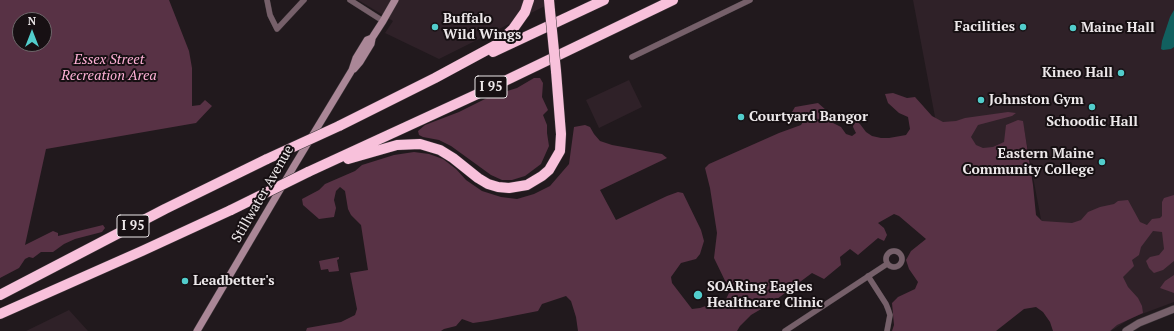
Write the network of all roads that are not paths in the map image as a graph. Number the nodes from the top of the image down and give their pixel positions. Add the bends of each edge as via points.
1 (267, 0) edge
2 (304, 0) edge
3 (350, 0) edge
4 (395, 0) edge
5 (529, 0) edge
6 (549, 0) edge
7 (604, 0) edge
8 (673, 0) edge
9 (750, 0) edge
10 (383, 21) junction
11 (632, 57) dead end
12 (435, 78) junction
13 (308, 172) junction
14 (887, 264) dead end
15 (868, 276) junction
16 (0, 295) edge
17 (1174, 309) edge
18 (0, 314) edge
19 (197, 331) edge
20 (785, 331) edge
21 (887, 331) edge
22 (1126, 331) edge

1 - 2 street via 270,15 277,29
3 - 10 street
4 - 10 main road, Stillwater Avenue
5 - 12 highway via 514,30 501,41
6 - 13 highway, bridge via 561,134 560,151 549,170 542,176 527,185 498,187 478,178 440,150 420,144 397,146
7 - 12 highway, I 95
8 - 13 highway, I 95
9 - 11 street
10 - 19 main road, Stillwater Avenue
12 - 16 highway, I 95, bridge via 165,209
13 - 18 highway, I 95, bridge via 231,210
14 - 15 street
15 - 20 street
15 - 21 street via 888,309 890,315
17 - 22 street

